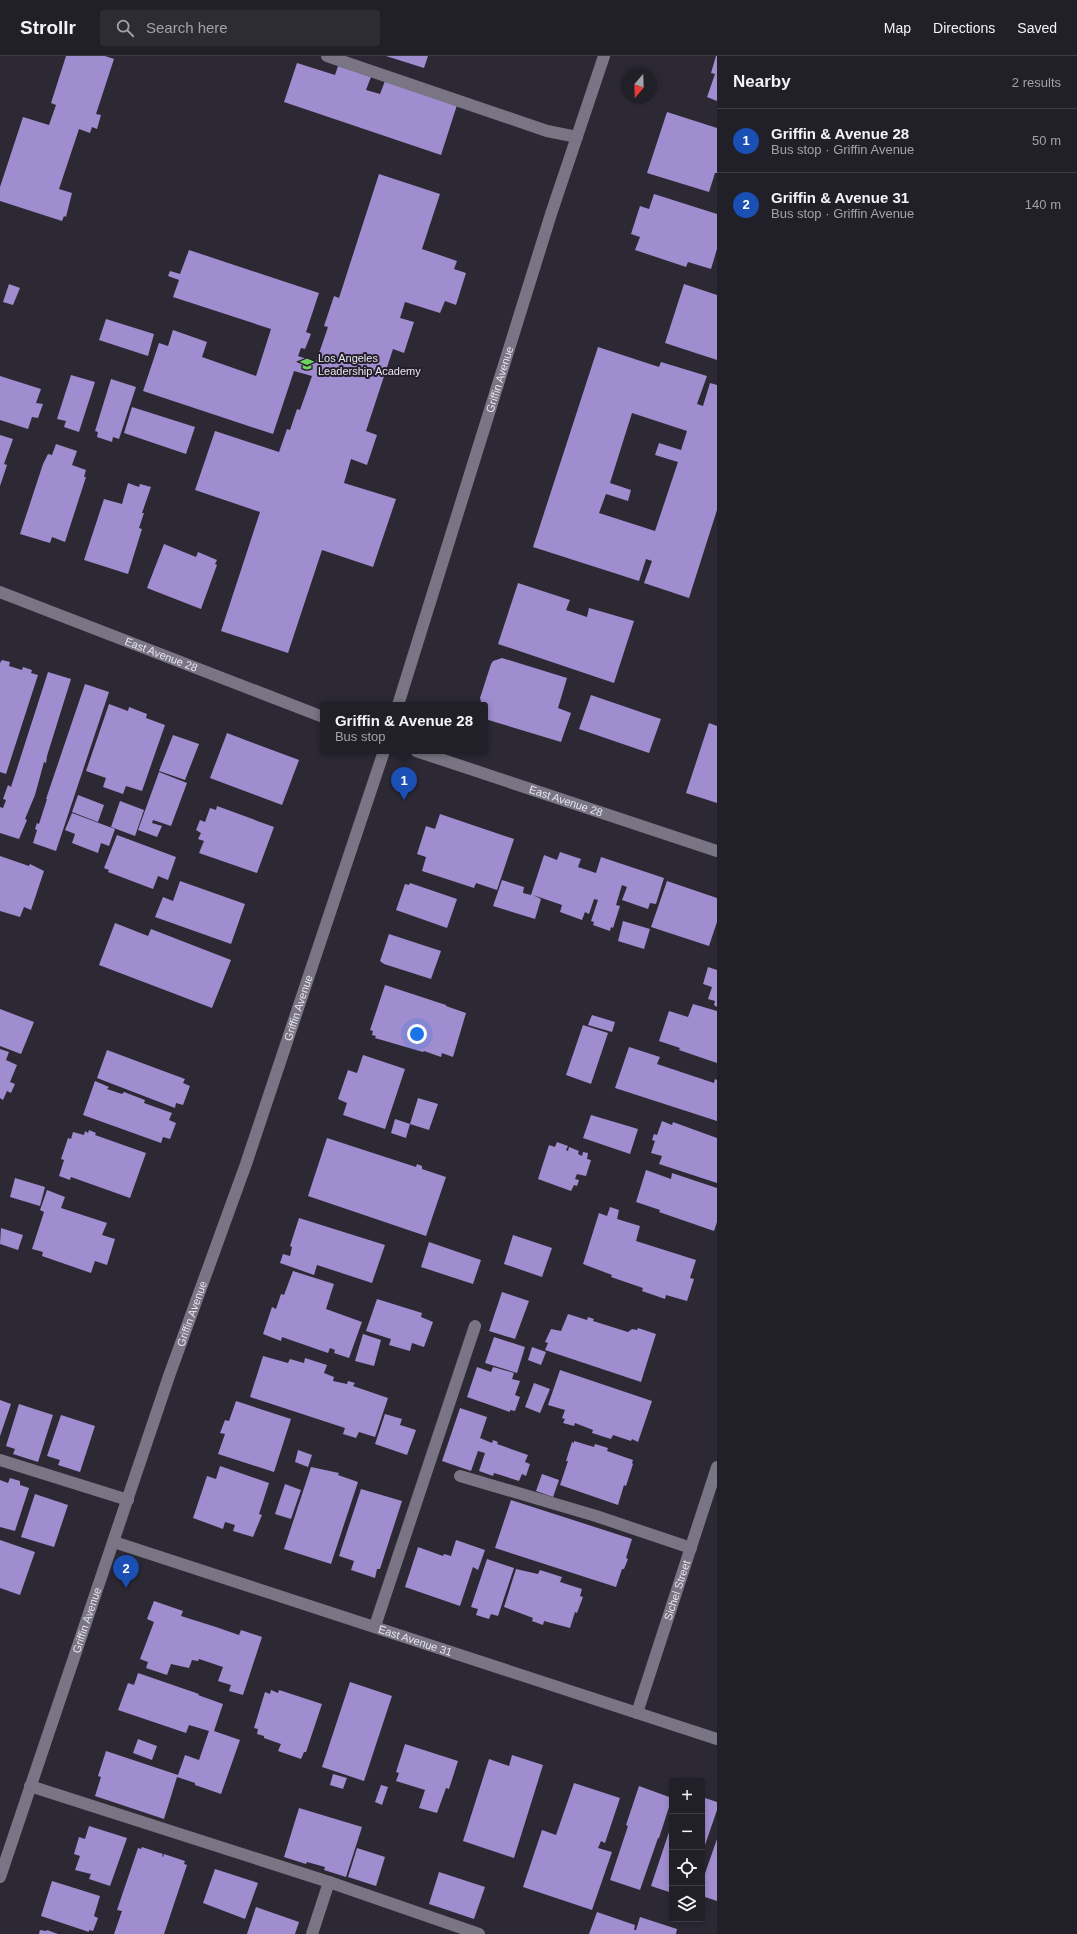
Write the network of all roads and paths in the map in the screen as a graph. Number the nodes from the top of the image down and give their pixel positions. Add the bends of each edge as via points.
1 (327, 56) edge
2 (604, 56) edge
3 (577, 137) junction
4 (0, 592) edge
5 (399, 702) edge
6 (320, 716) edge
7 (383, 754) edge
8 (425, 754) edge
9 (717, 851) edge
10 (475, 1326) dead end
11 (0, 1460) edge
12 (717, 1467) edge
13 (460, 1476) dead end
14 (128, 1500) junction
15 (114, 1542) junction
16 (691, 1548) junction
17 (375, 1626) junction
18 (637, 1713) junction
19 (717, 1739) edge
20 (30, 1786) junction
21 (0, 1877) edge
22 (329, 1882) junction
23 (312, 1934) edge
24 (479, 1934) edge

1 - 3 street via 547,131
2 - 3 street, Griffin Avenue
3 - 5 street, Griffin Avenue
4 - 6 street, East Avenue 28
7 - 14 street, Griffin Avenue via 246,1164 169,1376
8 - 9 street, East Avenue 28
10 - 17 street
11 - 14 street
12 - 16 street, Sichel Street
13 - 16 street via 596,1516
14 - 15 street, Griffin Avenue
15 - 17 street, East Avenue 31
15 - 20 street, Griffin Avenue
16 - 18 street, Sichel Street
17 - 18 street, East Avenue 31
18 - 19 street, East Avenue 31
20 - 21 street, Griffin Avenue
20 - 22 street
22 - 23 street
22 - 24 street

